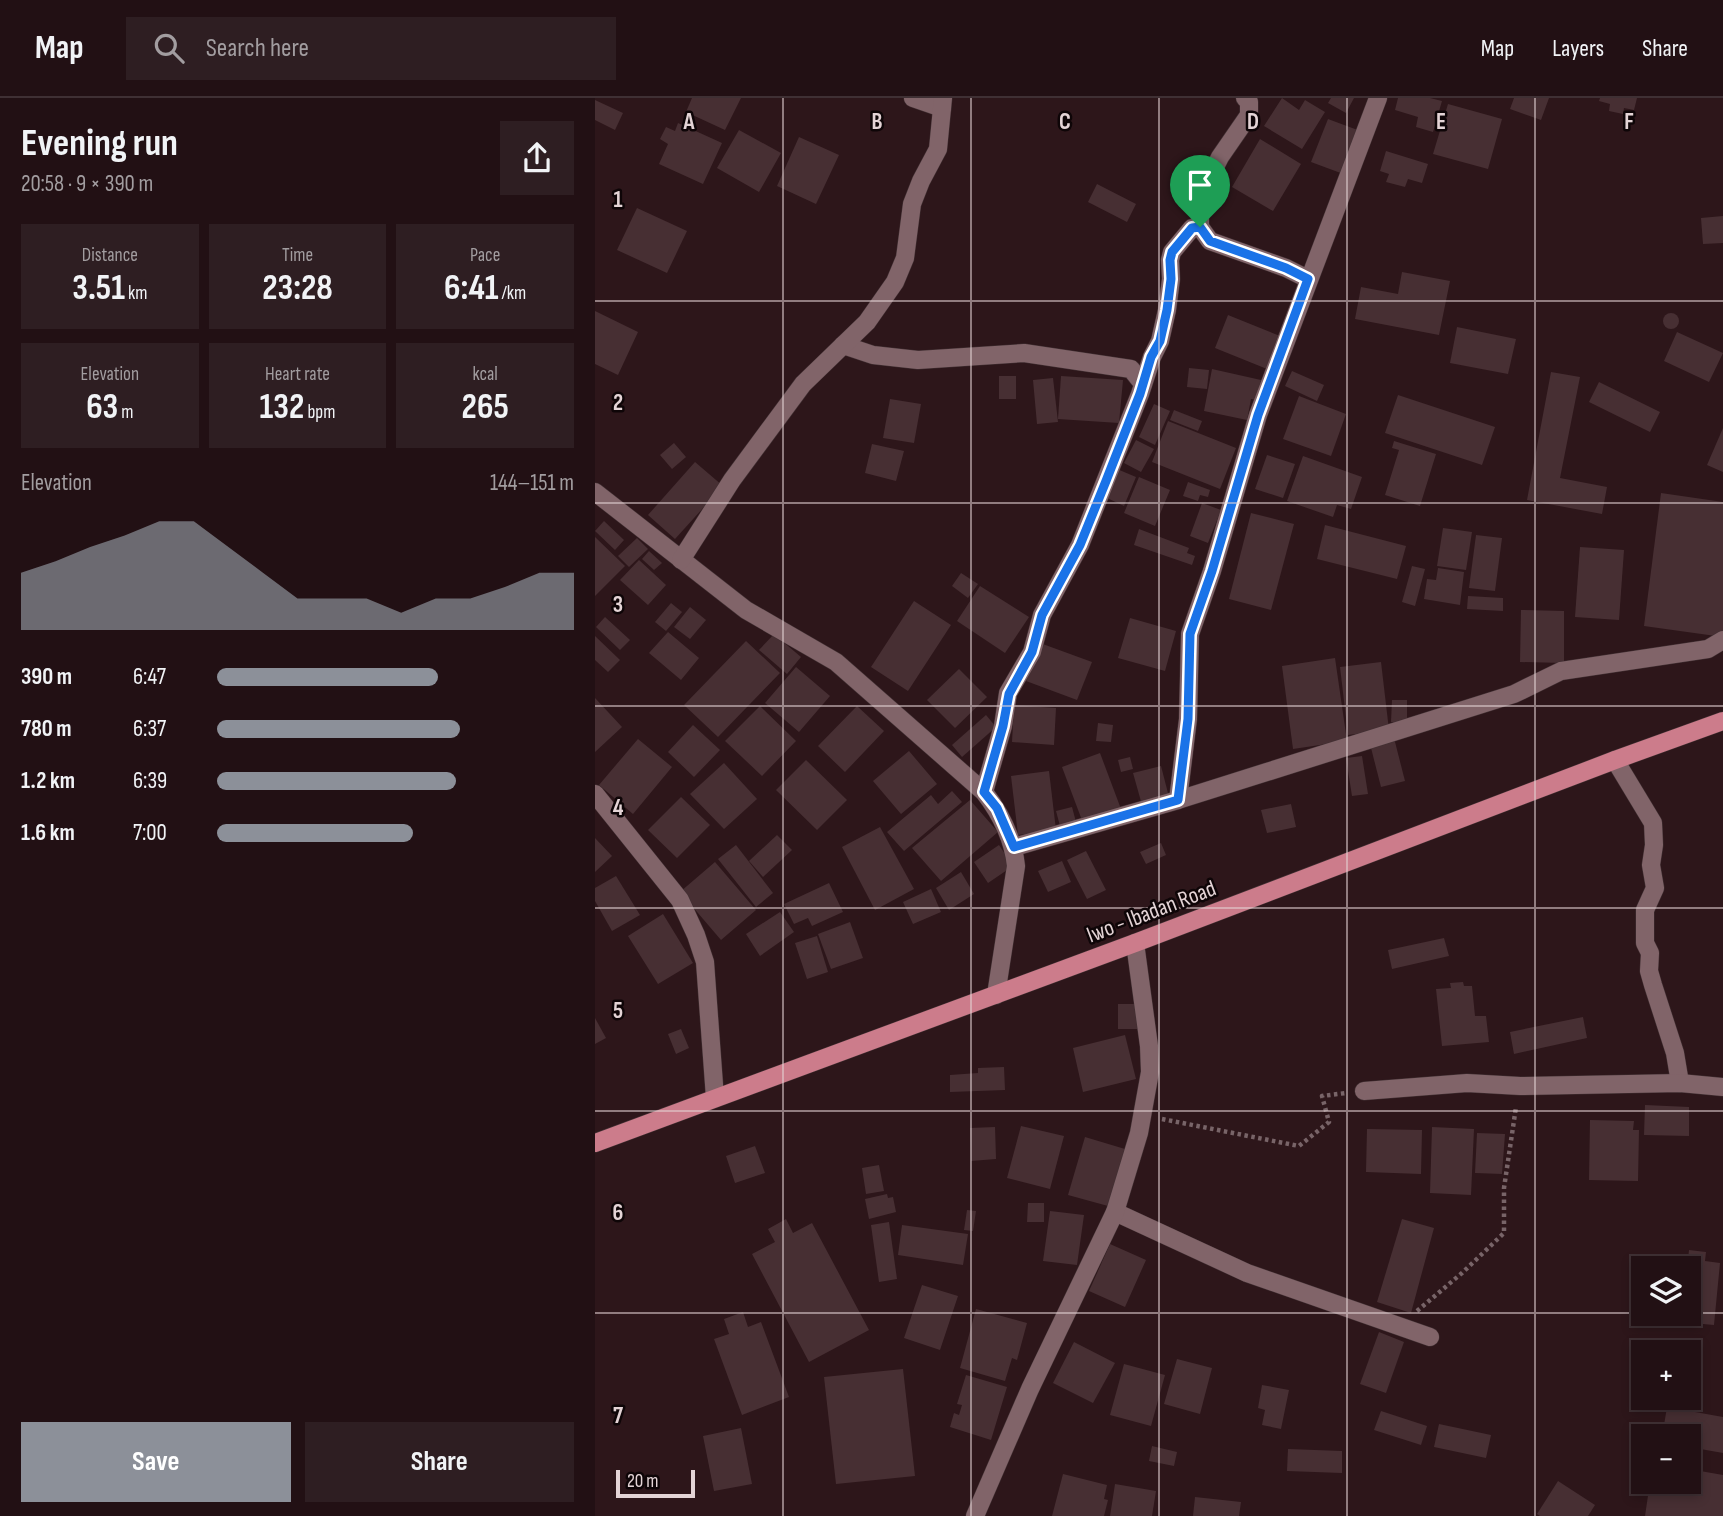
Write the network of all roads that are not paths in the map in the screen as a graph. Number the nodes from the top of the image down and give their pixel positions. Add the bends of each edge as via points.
1 (913, 98) edge
2 (1245, 98) edge
3 (1378, 98) edge
4 (942, 103) edge
5 (1200, 227) junction
6 (1308, 279) junction
7 (843, 345) junction
8 (1143, 384) junction
9 (595, 492) edge
10 (681, 561) junction
11 (1723, 640) edge
12 (1723, 721) edge
13 (1615, 760) junction
14 (984, 792) junction
15 (595, 794) edge
16 (1178, 800) junction
17 (1014, 847) junction
18 (1135, 943) junction
19 (996, 995) junction
20 (1679, 1083) junction
21 (1723, 1087) edge
22 (1364, 1091) road end
23 (715, 1098) junction
24 (595, 1143) edge
25 (1115, 1212) junction
26 (1430, 1337) dead end
27 (975, 1516) edge

1 - 4 street
2 - 5 street via 1249,115 1208,181
3 - 6 street
4 - 7 street via 938,149 912,204 905,258 895,282 867,322
5 - 6 street via 1210,241
5 - 8 street via 1192,228 1172,252 1167,310
6 - 16 street via 1258,415 1190,634 1188,719
7 - 8 street via 873,355 918,360 1024,353 1058,357 1131,369
7 - 10 street via 795,394 732,480
8 - 14 street via 1080,545 1042,615 1032,652 1009,694
9 - 10 street
10 - 14 street via 746,610 836,662
11 - 16 street via 1708,649 1561,671 1514,694
12 - 13 main road, Iwo - Ibadan Road
13 - 18 main road, Iwo - Ibadan Road
13 - 20 street via 1653,823 1655,888 1645,910 1645,943
14 - 17 street via 997,808
15 - 23 street via 680,900 697,935 705,962
16 - 17 street
17 - 19 street via 1016,866
18 - 19 main road, Iwo - Ibadan Road
18 - 25 street via 1150,1072 1139,1133
19 - 23 main road, Iwo - Ibadan Road
20 - 21 street
20 - 22 street via 1467,1083
23 - 24 main road, Iwo - Ibadan Road
25 - 26 street via 1247,1273
25 - 27 street

